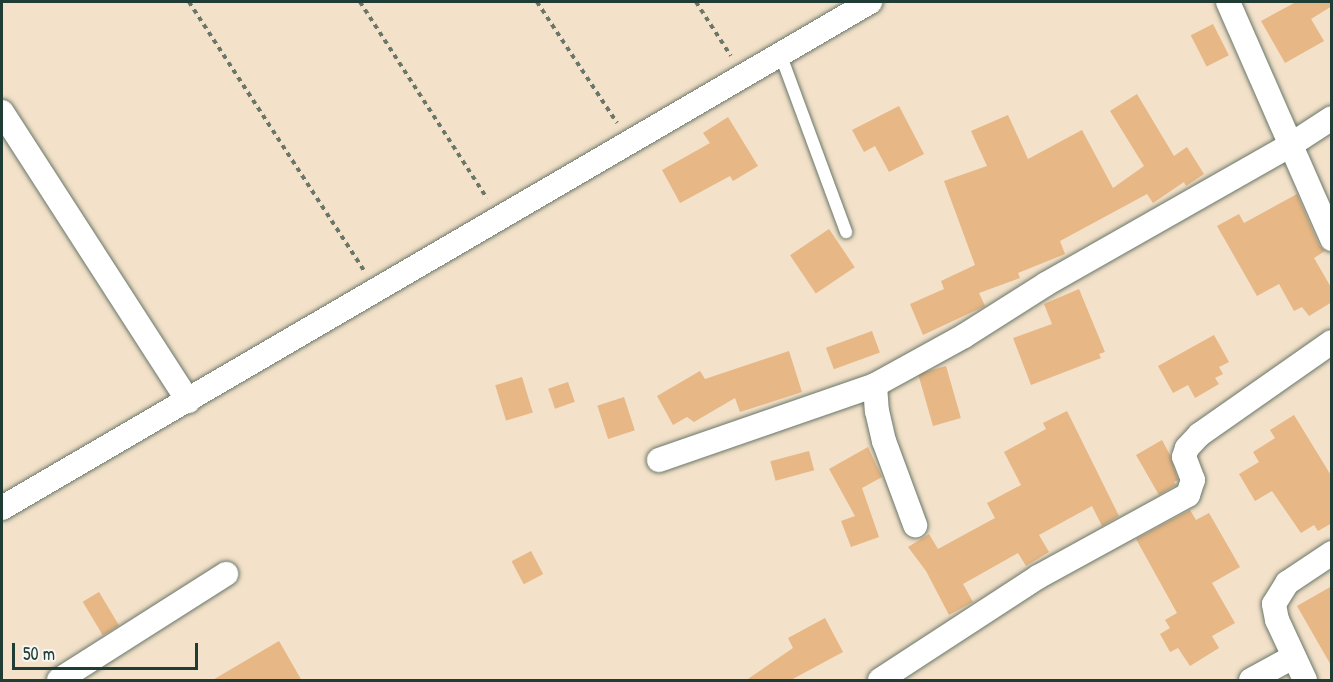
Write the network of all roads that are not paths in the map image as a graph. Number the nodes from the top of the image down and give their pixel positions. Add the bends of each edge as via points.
1 (870, 2) edge
2 (1228, 2) edge
3 (781, 56) junction
4 (2, 112) edge
5 (1332, 118) edge
6 (1289, 146) junction
7 (846, 232) dead end
8 (1332, 239) edge
9 (1332, 342) edge
10 (875, 385) junction
11 (188, 401) junction
12 (659, 460) dead end
13 (2, 508) edge
14 (915, 525) dead end
15 (1332, 553) edge
16 (226, 574) dead end
17 (1293, 657) junction
18 (59, 681) edge
19 (880, 681) edge
20 (1251, 681) edge
21 (1305, 681) edge

1 - 3 street
2 - 6 street
3 - 7 lane
3 - 11 street
4 - 11 street
5 - 6 street
6 - 8 street
6 - 10 street
9 - 19 street via 1199,435 1184,457 1193,480 1188,495 1038,577
10 - 12 street
10 - 14 street via 884,441
11 - 13 street
15 - 17 street via 1287,583 1274,604
16 - 18 street
17 - 20 street
17 - 21 street

